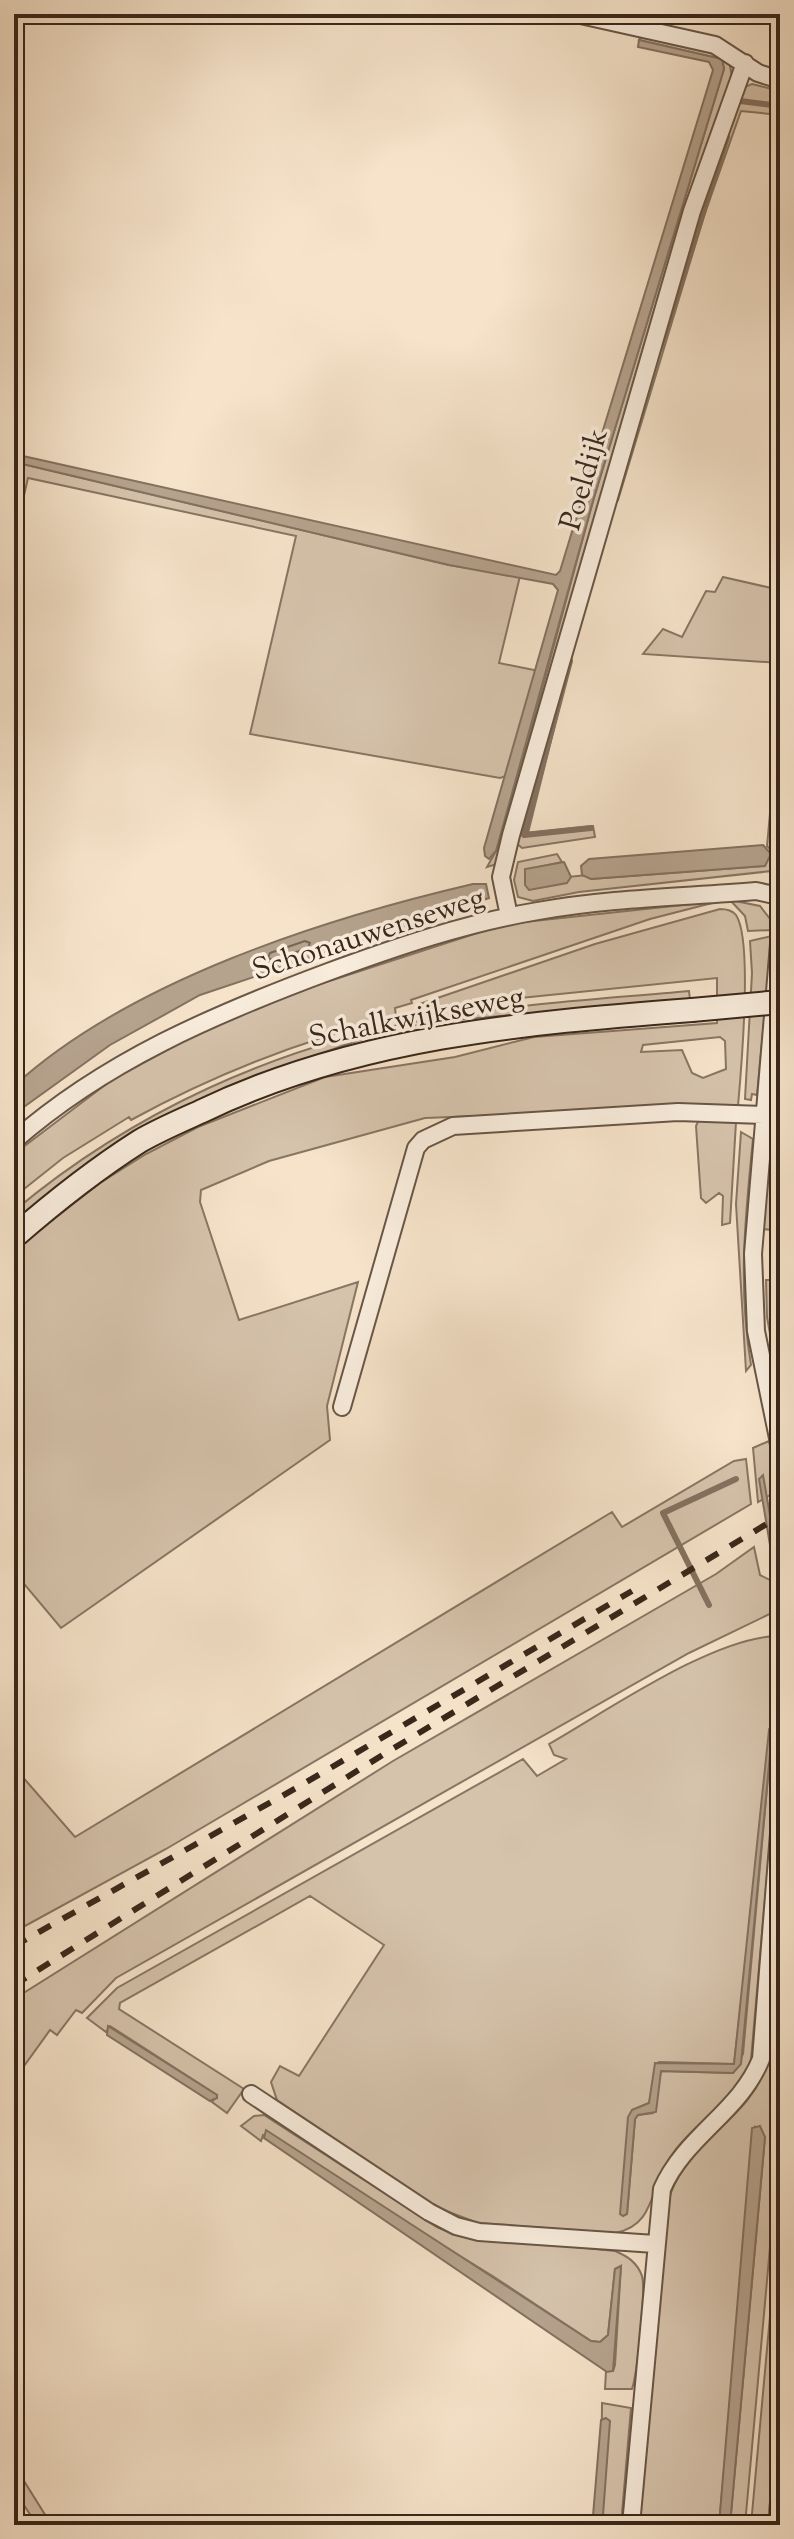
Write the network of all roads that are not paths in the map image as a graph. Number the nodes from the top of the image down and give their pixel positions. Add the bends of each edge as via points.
1 (576, 14) edge
2 (745, 63) junction
3 (780, 80) edge
4 (779, 893) edge
5 (509, 916) junction
6 (780, 1002) edge
7 (763, 1115) junction
8 (14, 1141) edge
9 (14, 1237) edge
10 (342, 1407) dead end
11 (780, 1448) edge
12 (780, 1821) edge
13 (251, 2094) dead end
14 (655, 2244) junction
15 (631, 2525) edge

1 - 2 street via 715,45
2 - 3 street
2 - 5 street, Poeldijk via 692,211 511,835 501,877
4 - 5 street, Schonauwenseweg via 614,900
4 - 7 street, Schonauwenseweg
5 - 8 street, Schonauwenseweg via 439,934 221,1012 145,1050 50,1109
6 - 9 street, Schalkwijkseweg, bridge via 542,1022 365,1052 285,1074 141,1141
7 - 10 street via 664,1113 453,1126 423,1140 416,1148
7 - 11 street, Schonauwenseweg via 756,1331
12 - 14 street via 761,2059 743,2094 686,2148 670,2171 662,2189
13 - 14 street via 456,2226
14 - 15 street

